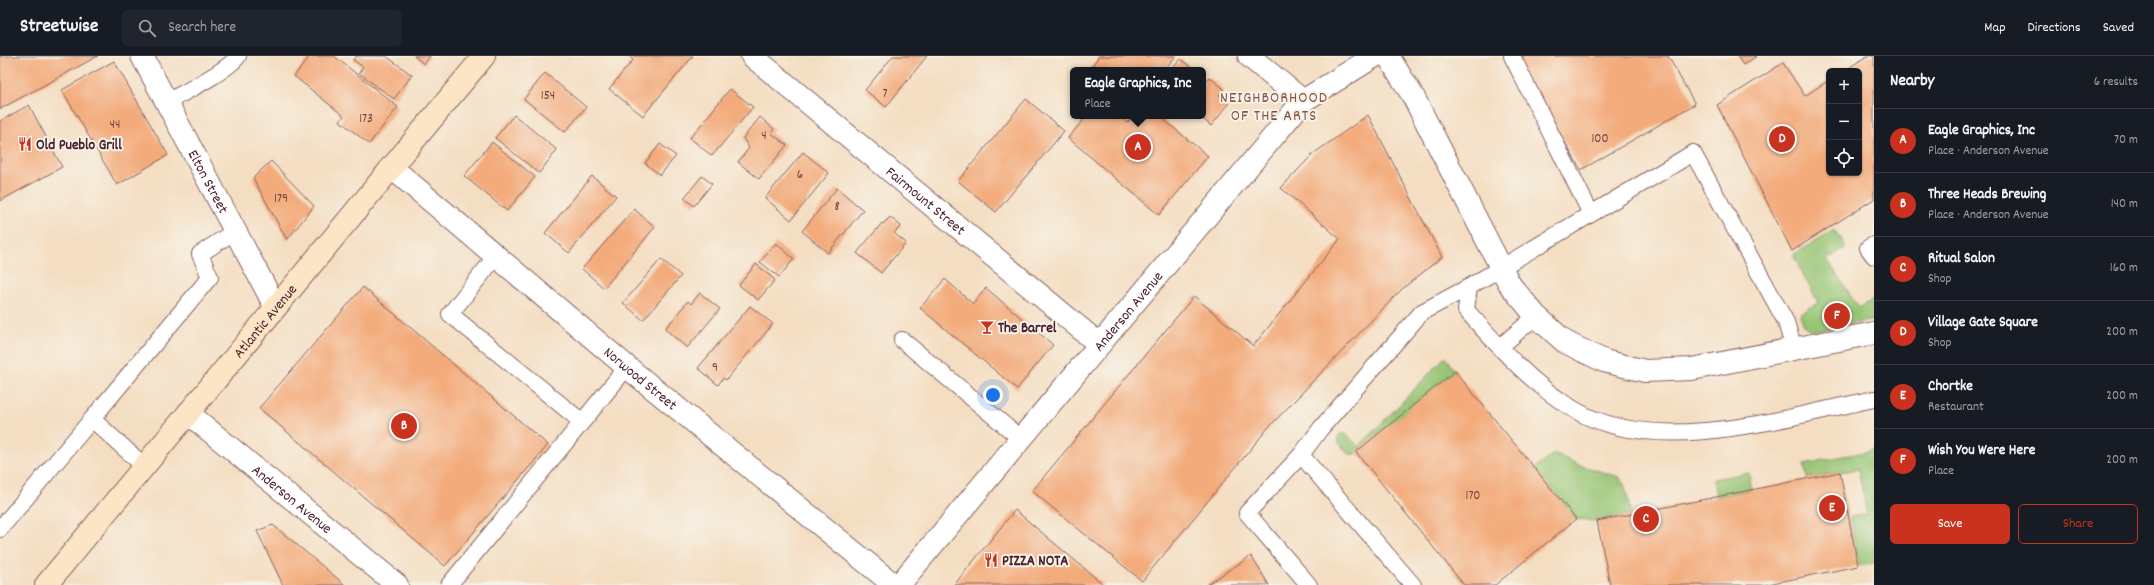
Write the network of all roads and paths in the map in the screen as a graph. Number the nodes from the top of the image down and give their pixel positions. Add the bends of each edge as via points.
1 (142, 56) edge
2 (238, 56) edge
3 (484, 56) edge
4 (752, 56) edge
5 (1249, 56) edge
6 (1375, 56) edge
7 (1388, 56) edge
8 (1512, 56) edge
9 (1303, 101) junction
10 (167, 102) junction
11 (391, 167) junction
12 (1591, 214) junction
13 (235, 231) junction
14 (1874, 245) edge
15 (496, 256) junction
16 (1874, 256) edge
17 (1501, 267) junction
18 (1469, 287) junction
19 (275, 306) junction
20 (1536, 316) junction
21 (1874, 333) edge
22 (902, 340) dead end
23 (1099, 344) junction
24 (1500, 347) junction
25 (1794, 349) junction
26 (627, 367) junction
27 (1874, 399) edge
28 (188, 413) junction
29 (92, 419) junction
30 (582, 422) junction
31 (1020, 438) junction
32 (1301, 455) junction
33 (144, 466) junction
34 (0, 529) edge
35 (46, 585) edge
36 (397, 585) edge
37 (449, 585) edge
38 (894, 585) edge
39 (899, 585) edge
40 (1309, 585) edge
41 (1413, 585) edge

1 - 10 street, Elton Street
2 - 10 lane via 235,61
3 - 11 main road, Atlantic Avenue
4 - 23 street, Fairmount Street
5 - 9 street
6 - 9 street, Anderson Avenue
7 - 17 street via 1413,96
8 - 12 lane
9 - 23 street, Anderson Avenue
10 - 13 street, Elton Street
11 - 15 street, Norwood Street
11 - 19 main road, Atlantic Avenue
12 - 17 lane
12 - 25 lane via 1693,153 1786,322
13 - 19 street, Elton Street
13 - 29 lane via 200,254 210,277
14 - 16 lane via 1868,248
15 - 26 street, Norwood Street
15 - 30 lane via 450,314
17 - 18 lane
17 - 20 street via 1510,285
18 - 24 lane via 1466,310
18 - 32 lane via 1422,312 1321,428
19 - 28 main road, Atlantic Avenue
20 - 24 lane
20 - 25 street via 1565,342 1604,361 1645,371 1692,370
21 - 25 street
22 - 31 lane
23 - 31 street, Anderson Avenue
24 - 27 lane via 1543,389 1576,411 1606,423 1646,432 1721,430
26 - 30 lane
26 - 38 street, Norwood Street
28 - 33 main road, Atlantic Avenue
28 - 36 street, Anderson Avenue
29 - 33 lane
29 - 34 lane
30 - 37 lane
31 - 39 street, Anderson Avenue
32 - 40 lane via 1247,513
32 - 41 lane
33 - 35 main road, Atlantic Avenue

